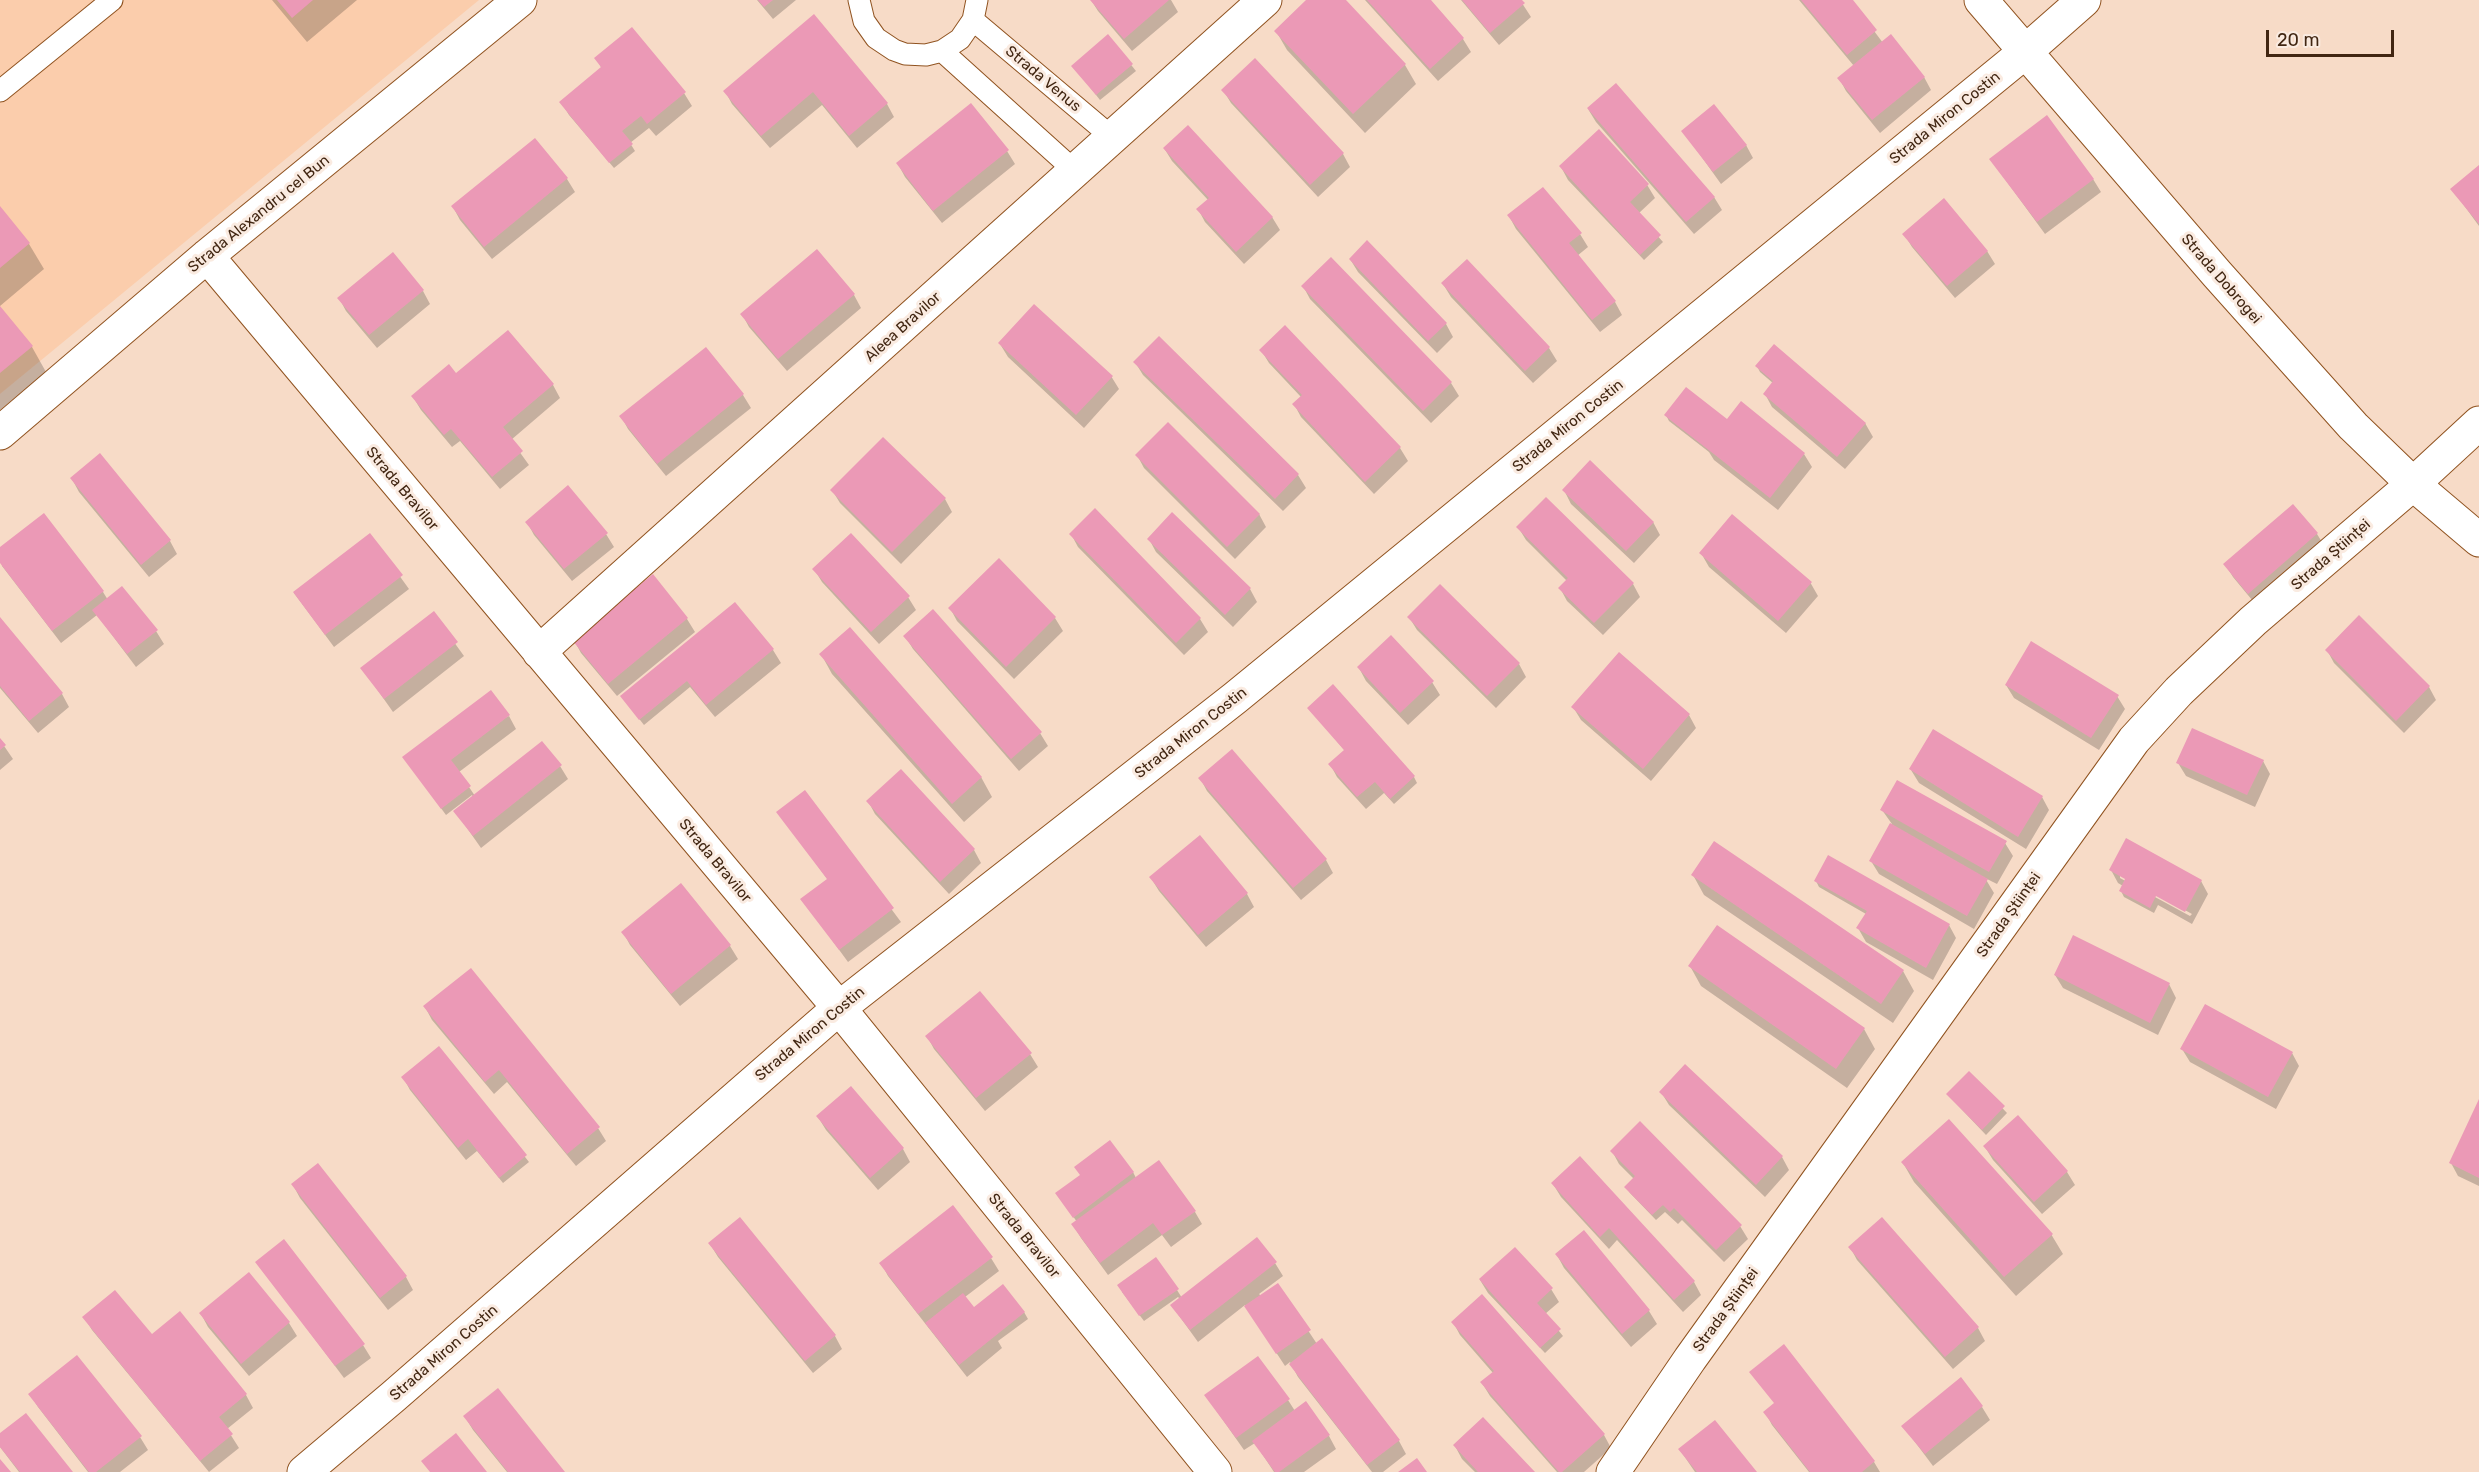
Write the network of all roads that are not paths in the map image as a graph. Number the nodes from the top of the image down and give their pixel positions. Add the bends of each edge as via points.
1 (112, 0) edge
2 (520, 0) edge
3 (859, 0) edge
4 (1265, 0) edge
5 (1981, 0) edge
6 (2084, 0) edge
7 (975, 10) edge
8 (942, 51) junction
9 (2025, 52) junction
10 (0, 91) edge
11 (1113, 138) junction
12 (1076, 172) junction
13 (207, 256) junction
14 (2479, 423) edge
15 (0, 433) edge
16 (2413, 484) junction
17 (2479, 540) edge
18 (539, 652) junction
19 (839, 1008) junction
20 (304, 1472) edge
21 (1215, 1472) edge
22 (1613, 1472) edge

1 - 10 lane
2 - 13 street, Strada Alexandru cel Bun
3 - 8 lane via 864,21 876,38 894,50 926,55
4 - 11 street, Aleea Bravilor
5 - 9 street, Strada Dobrogei
6 - 9 street, Strada Miron Costin
7 - 8 lane, Strada Venus via 960,39
7 - 11 lane, Strada Venus
8 - 12 lane
9 - 16 street, Strada Dobrogei via 2345,418
9 - 19 street, Strada Miron Costin via 1235,698
11 - 12 street, Aleea Bravilor
12 - 18 street, Aleea Bravilor
13 - 15 street, Strada Alexandru cel Bun
13 - 18 street, Strada Bravilor
14 - 16 street, Strada Științei
16 - 17 street, Strada Dobrogei
16 - 22 street, Strada Științei via 2253,621 2134,740
18 - 19 street, Strada Bravilor
19 - 20 street, Strada Miron Costin
19 - 21 street, Strada Bravilor

